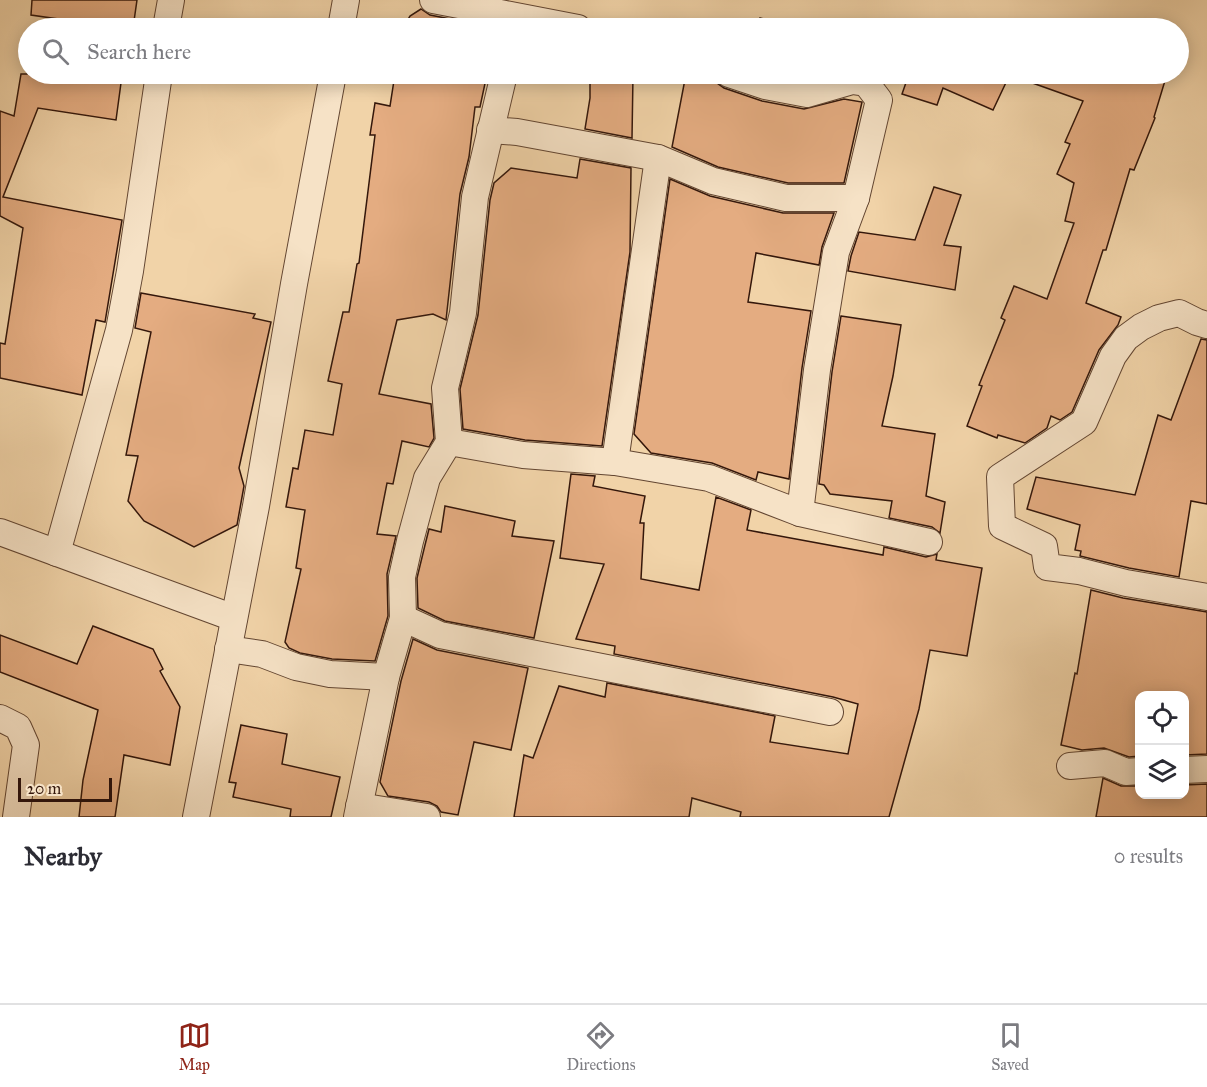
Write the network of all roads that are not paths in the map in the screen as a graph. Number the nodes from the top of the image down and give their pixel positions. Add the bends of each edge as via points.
1 (171, 0) edge
2 (346, 0) edge
3 (433, 0) edge
4 (168, 18) edge
5 (343, 18) edge
6 (496, 18) edge
7 (158, 84) edge
8 (331, 84) edge
9 (502, 84) edge
10 (759, 84) edge
11 (842, 84) edge
12 (867, 84) edge
13 (490, 130) junction
14 (658, 158) junction
15 (856, 198) junction
16 (1207, 325) edge
17 (449, 442) junction
18 (615, 462) junction
19 (800, 513) junction
20 (0, 532) edge
21 (929, 542) dead end
22 (57, 553) junction
23 (1207, 597) edge
24 (234, 618) junction
25 (403, 618) junction
26 (228, 649) junction
27 (386, 677) junction
28 (830, 712) dead end
29 (0, 718) edge
30 (1070, 766) dead end
31 (1207, 769) edge
32 (1189, 770) edge
33 (1135, 771) edge
34 (358, 812) edge
35 (16, 817) edge
36 (196, 817) edge
37 (427, 817) edge

1 - 4 street
2 - 5 street
3 - 6 street
7 - 22 street via 119,330
8 - 24 street
9 - 13 street
10 - 11 street via 807,94
12 - 15 street via 879,100
13 - 14 street
13 - 17 street via 475,198 463,314 445,388
14 - 15 street via 713,182 786,198
14 - 18 street
15 - 19 street via 836,252
16 - 23 street via 1179,313 1142,327 1113,356 1084,422 1000,477 1002,526 1044,546 1047,567
17 - 18 street via 523,455
17 - 25 street via 427,478 413,530 402,577
18 - 19 street via 709,478
19 - 21 street
20 - 22 street
22 - 24 street
24 - 26 street
25 - 27 street
25 - 28 street via 440,636
26 - 27 street via 262,654 330,674
26 - 36 street
27 - 34 street
29 - 35 street via 18,727 26,745
30 - 33 street via 1105,763 1126,772
31 - 32 street
34 - 37 street

